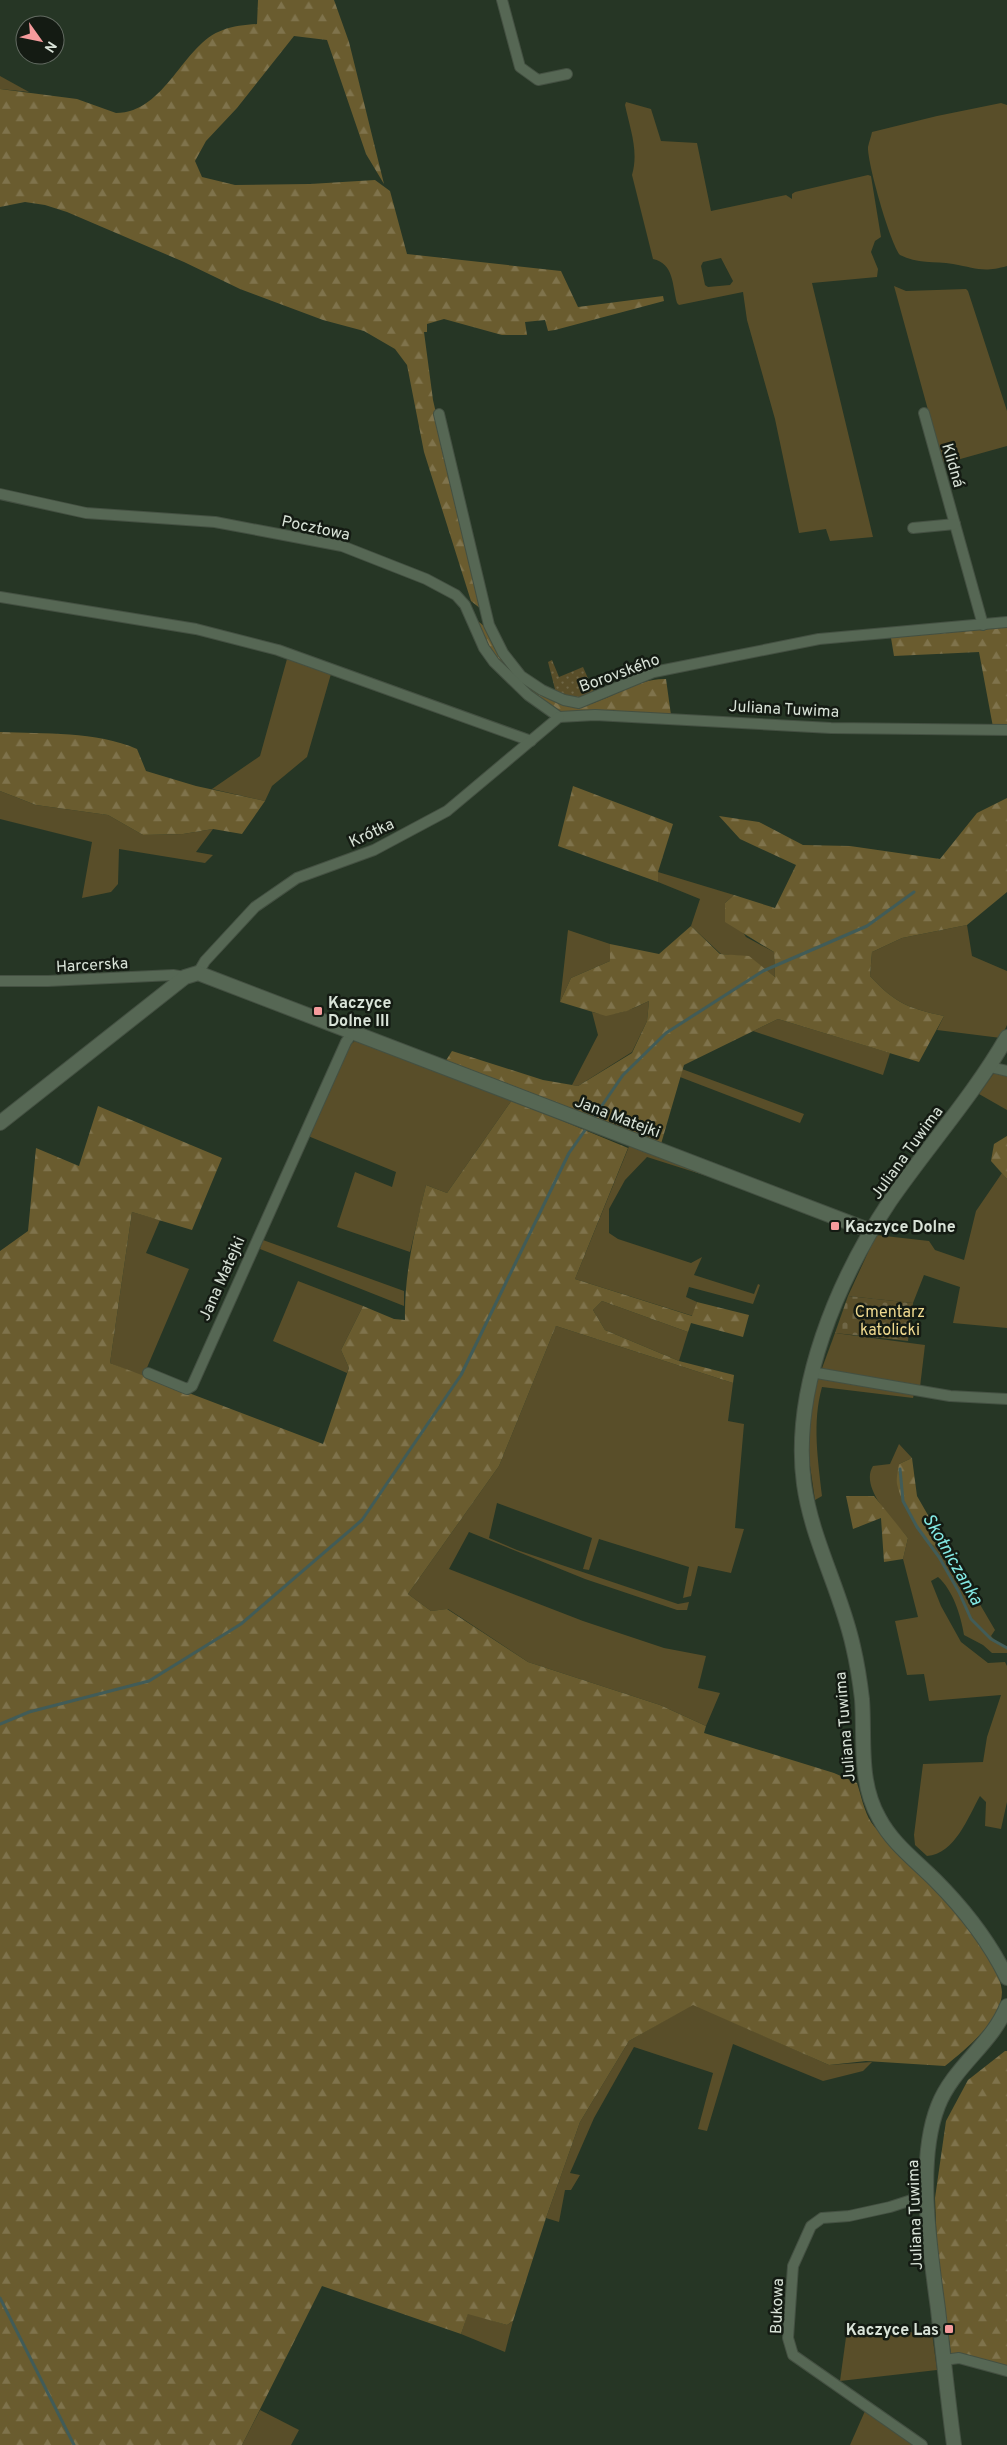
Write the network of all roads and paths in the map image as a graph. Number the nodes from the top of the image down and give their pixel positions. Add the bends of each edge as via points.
1 (502, 0) edge
2 (567, 74) dead end
3 (924, 413) dead end
4 (439, 414) dead end
5 (0, 494) edge
6 (955, 524) junction
7 (913, 528) dead end
8 (0, 597) edge
9 (1007, 622) edge
10 (983, 625) junction
11 (559, 717) junction
12 (1007, 730) edge
13 (531, 740) junction
14 (192, 975) junction
15 (0, 980) edge
16 (353, 1032) junction
17 (1007, 1038) edge
18 (990, 1068) junction
19 (1007, 1071) edge
20 (0, 1123) edge
21 (871, 1231) junction
22 (811, 1372) junction
23 (148, 1374) dead end
24 (1007, 1399) edge
25 (1007, 1978) edge
26 (1007, 2006) edge
27 (927, 2195) junction
28 (944, 2360) junction
29 (1007, 2371) edge
30 (922, 2445) edge
31 (954, 2445) edge

1 - 2 street via 520,67 538,80
3 - 6 street, Klidná
4 - 10 street, Borovského via 489,625 503,653 521,676 564,700 579,703 654,672 820,640
5 - 11 street, Pocztowa via 86,513 215,522 342,546 426,579 456,595 465,605 484,648 494,662
6 - 7 street
6 - 10 street, Klidná
8 - 13 street via 196,630 278,650
9 - 10 street, Borovského
11 - 12 street, Juliana Tuwima via 595,715 831,728
11 - 13 street, Krótka
13 - 14 street, Krótka via 447,811 374,850 297,878 255,908
14 - 15 street, Harcerska
14 - 16 street, Jana Matejki
14 - 20 street
16 - 21 street, Jana Matejki
16 - 23 street, Jana Matejki via 310,1119 192,1386 187,1389
17 - 18 street, Juliana Tuwima
18 - 19 street
18 - 21 street, Juliana Tuwima
21 - 22 street, Juliana Tuwima via 833,1311
22 - 24 street via 950,1396
22 - 25 street, Juliana Tuwima via 802,1426 804,1484 815,1530 853,1647 862,1697 864,1771 870,1798 878,1818 892,1838 956,1903
26 - 27 street, Juliana Tuwima via 999,2023 949,2084 939,2103 932,2121 929,2144
27 - 28 street, Juliana Tuwima via 929,2245
27 - 30 street, Bukowa via 850,2216 822,2218 811,2226 793,2266 788,2338 793,2355
28 - 29 street via 959,2358
28 - 31 street, Juliana Tuwima

